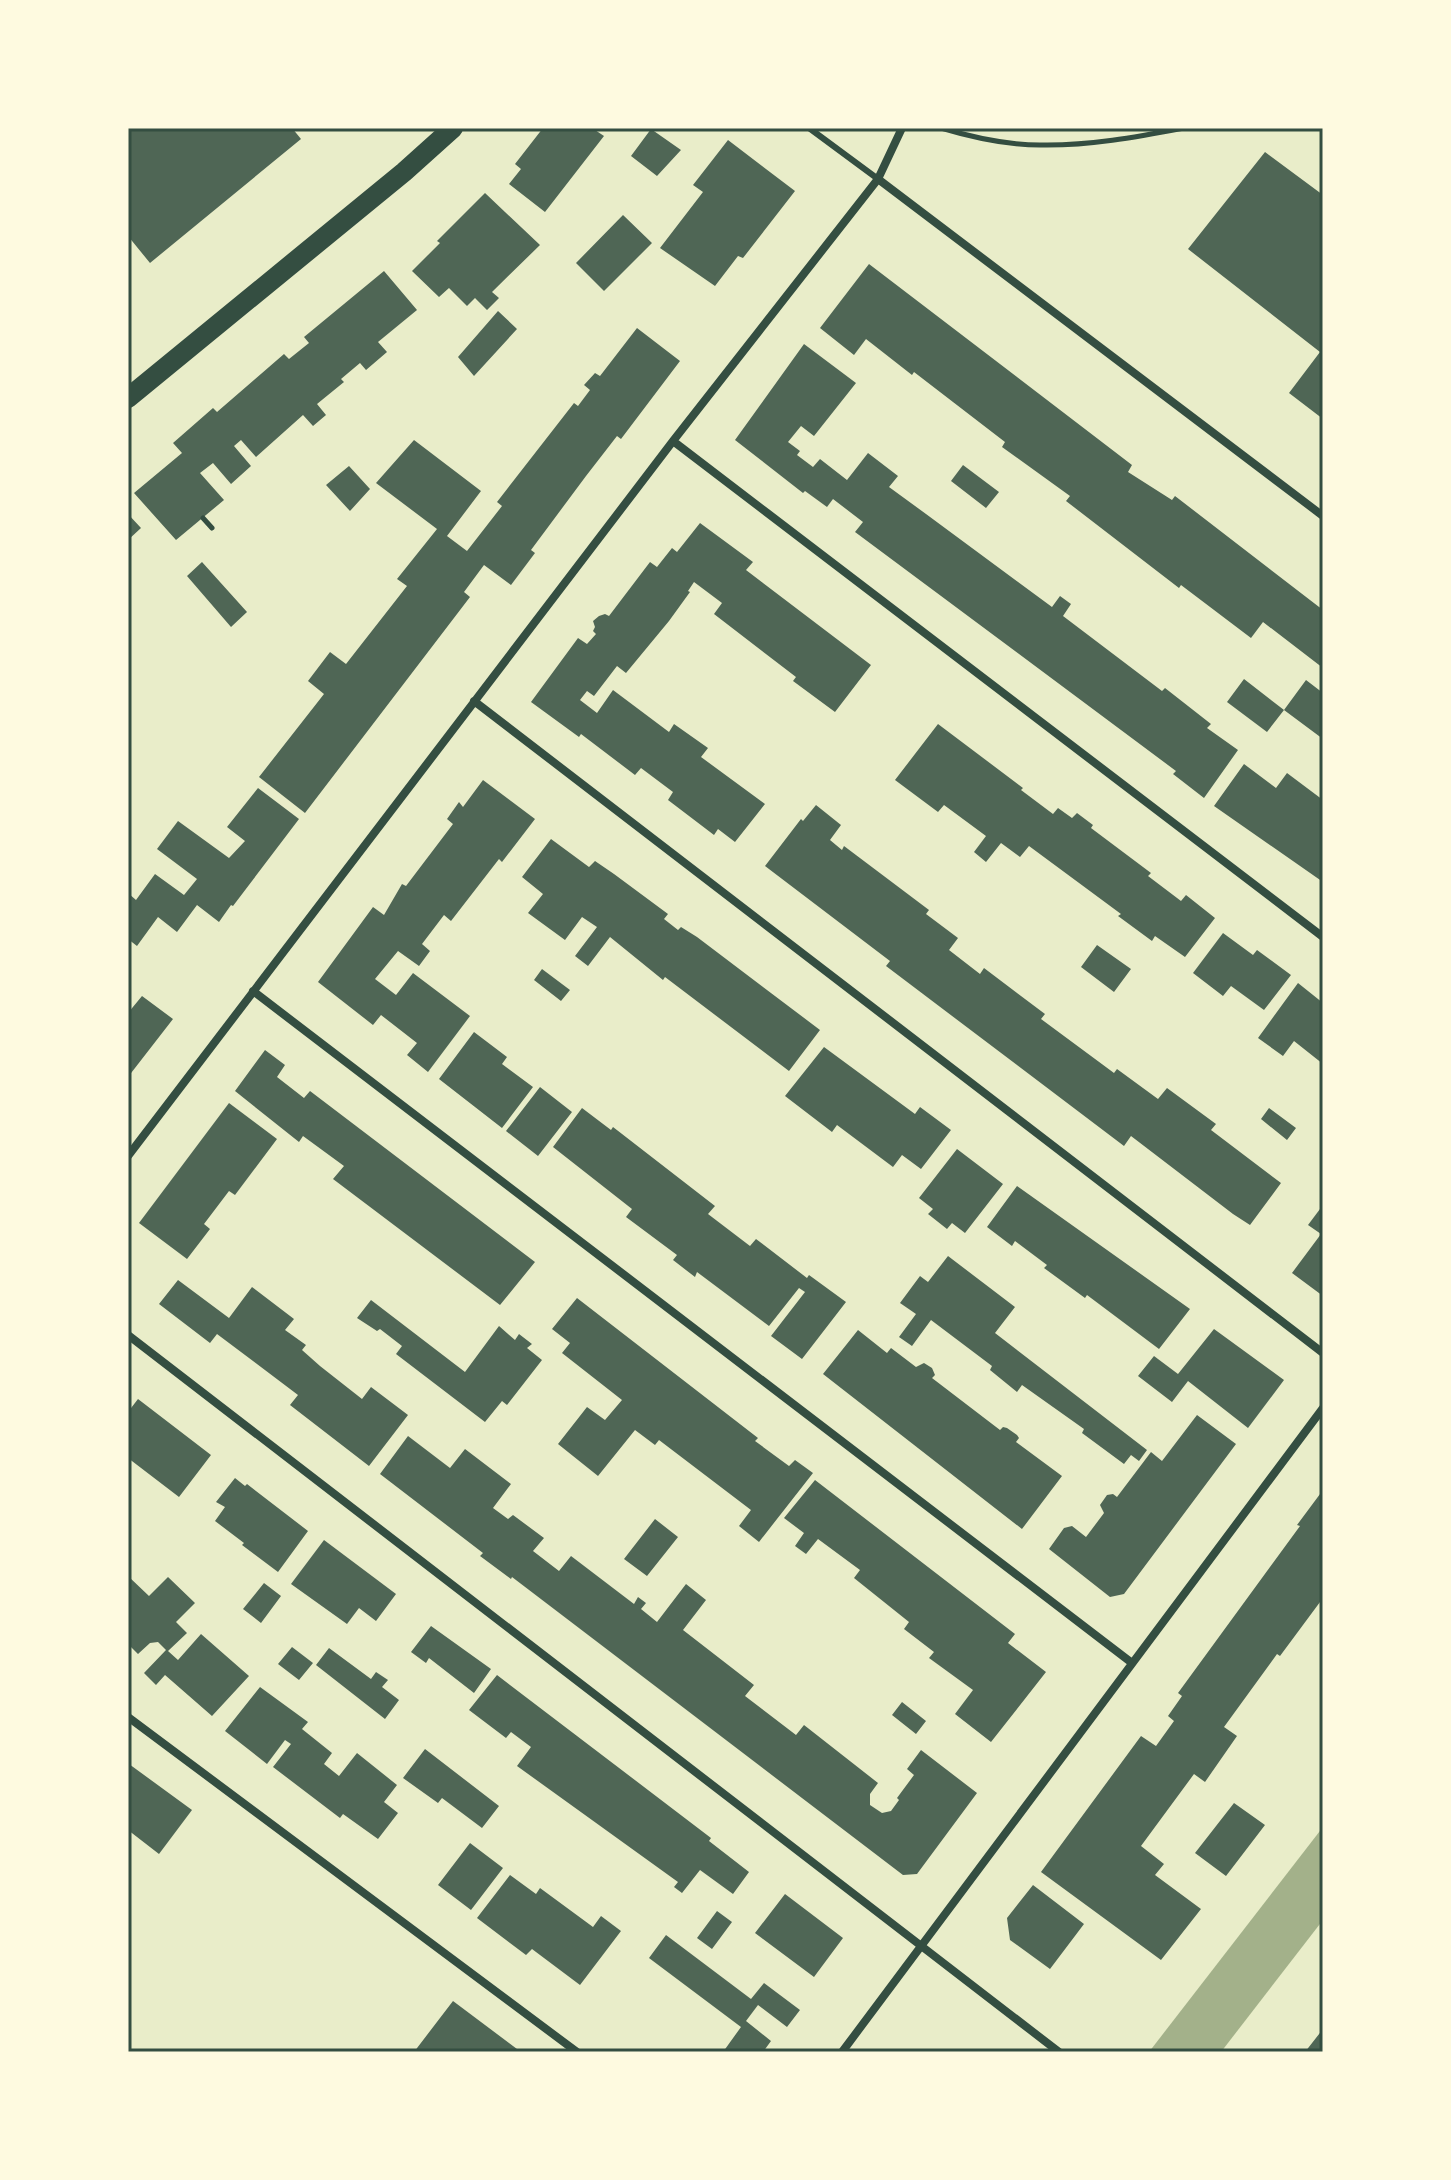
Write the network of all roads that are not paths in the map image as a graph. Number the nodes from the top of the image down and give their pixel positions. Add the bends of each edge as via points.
1 (453, 128) edge
2 (809, 128) edge
3 (902, 128) edge
4 (878, 179) junction
5 (128, 398) edge
6 (673, 441) junction
7 (1323, 516) edge
8 (474, 701) junction
9 (1323, 937) edge
10 (253, 991) junction
11 (128, 1156) edge
12 (128, 1335) edge
13 (1323, 1353) edge
14 (1323, 1408) edge
15 (1132, 1663) junction
16 (128, 1717) edge
17 (922, 1945) junction
18 (577, 2052) edge
19 (842, 2052) edge
20 (1059, 2052) edge

1 - 5 main road
2 - 4 lane
3 - 4 street
4 - 6 street
4 - 7 street
6 - 8 street
6 - 9 street
8 - 10 street
8 - 13 street
10 - 11 street
10 - 15 street
12 - 17 street
14 - 15 street
15 - 17 street
16 - 18 street
17 - 19 street
17 - 20 street

